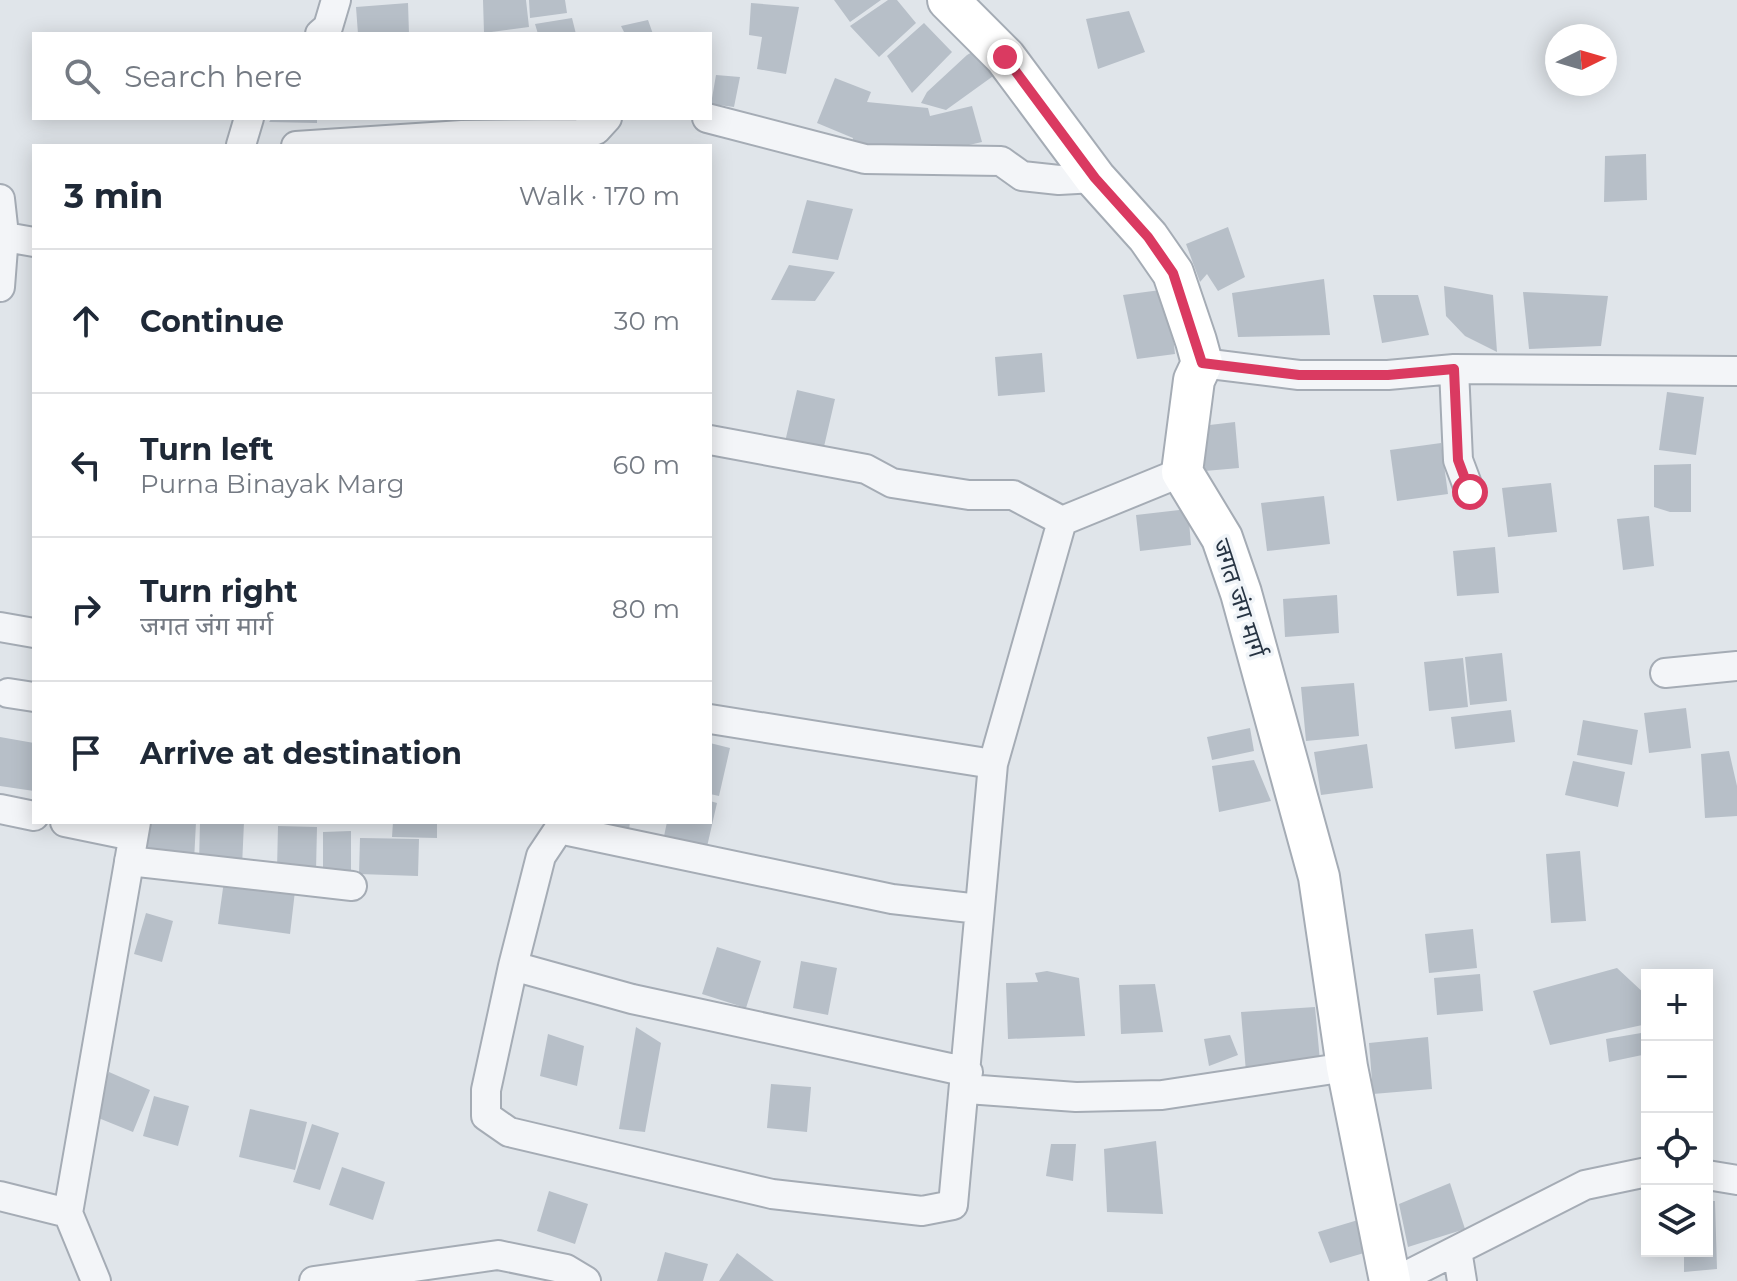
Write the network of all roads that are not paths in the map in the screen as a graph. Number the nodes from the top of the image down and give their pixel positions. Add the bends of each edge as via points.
1 (336, 0) edge
2 (948, 0) edge
3 (322, 32) edge
4 (712, 119) edge
5 (605, 120) edge
6 (326, 144) edge
7 (1095, 178) junction
8 (0, 199) edge
9 (2, 235) edge
10 (32, 242) edge
11 (0, 287) edge
12 (1202, 363) junction
13 (1454, 369) junction
14 (1737, 371) edge
15 (712, 440) edge
16 (1182, 472) junction
17 (1470, 492) dead end
18 (1062, 521) junction
19 (0, 627) edge
20 (32, 633) edge
21 (1737, 666) edge
22 (1665, 673) dead end
23 (712, 719) edge
24 (993, 764) junction
25 (0, 809) edge
26 (32, 816) edge
27 (73, 824) edge
28 (560, 826) edge
29 (133, 840) edge
30 (352, 886) dead end
31 (979, 909) junction
32 (513, 966) junction
33 (1347, 1067) junction
34 (967, 1080) junction
35 (1641, 1173) edge
36 (1713, 1176) edge
37 (1737, 1180) edge
38 (0, 1196) edge
39 (68, 1213) junction
40 (1457, 1250) junction
41 (96, 1281) edge
42 (314, 1281) edge
43 (586, 1281) edge
44 (1390, 1281) edge
45 (1396, 1281) edge
46 (1462, 1281) edge

1 - 3 street
2 - 7 street via 1005,57
4 - 7 street via 865,159 1001,161 1022,176
5 - 6 street via 596,130 579,134
7 - 12 street via 1173,273
8 - 9 street
9 - 10 street
9 - 11 street
12 - 13 street via 1299,375
12 - 16 street via 1194,380
13 - 14 street
13 - 17 street via 1458,460
15 - 18 street via 866,469 892,483 969,495 1013,495
16 - 18 street
16 - 33 street, जगत जंग मार्ग via 1222,538 1279,723 1319,877
18 - 24 street
19 - 20 street
21 - 22 street
23 - 24 street
24 - 31 street
25 - 26 street
27 - 29 street
28 - 31 street via 770,876
28 - 32 street via 541,856
29 - 30 street
29 - 39 street
31 - 34 street
32 - 34 street
32 - 34 street via 486,1090 486,1116 509,1132 772,1194 922,1211 953,1205
33 - 34 street via 1162,1095 1076,1097
33 - 44 street, जगत जंग मार्ग
35 - 40 street via 1585,1185
36 - 37 street
38 - 39 street
39 - 41 street
40 - 45 street
40 - 46 street
42 - 43 street via 498,1255 566,1269

